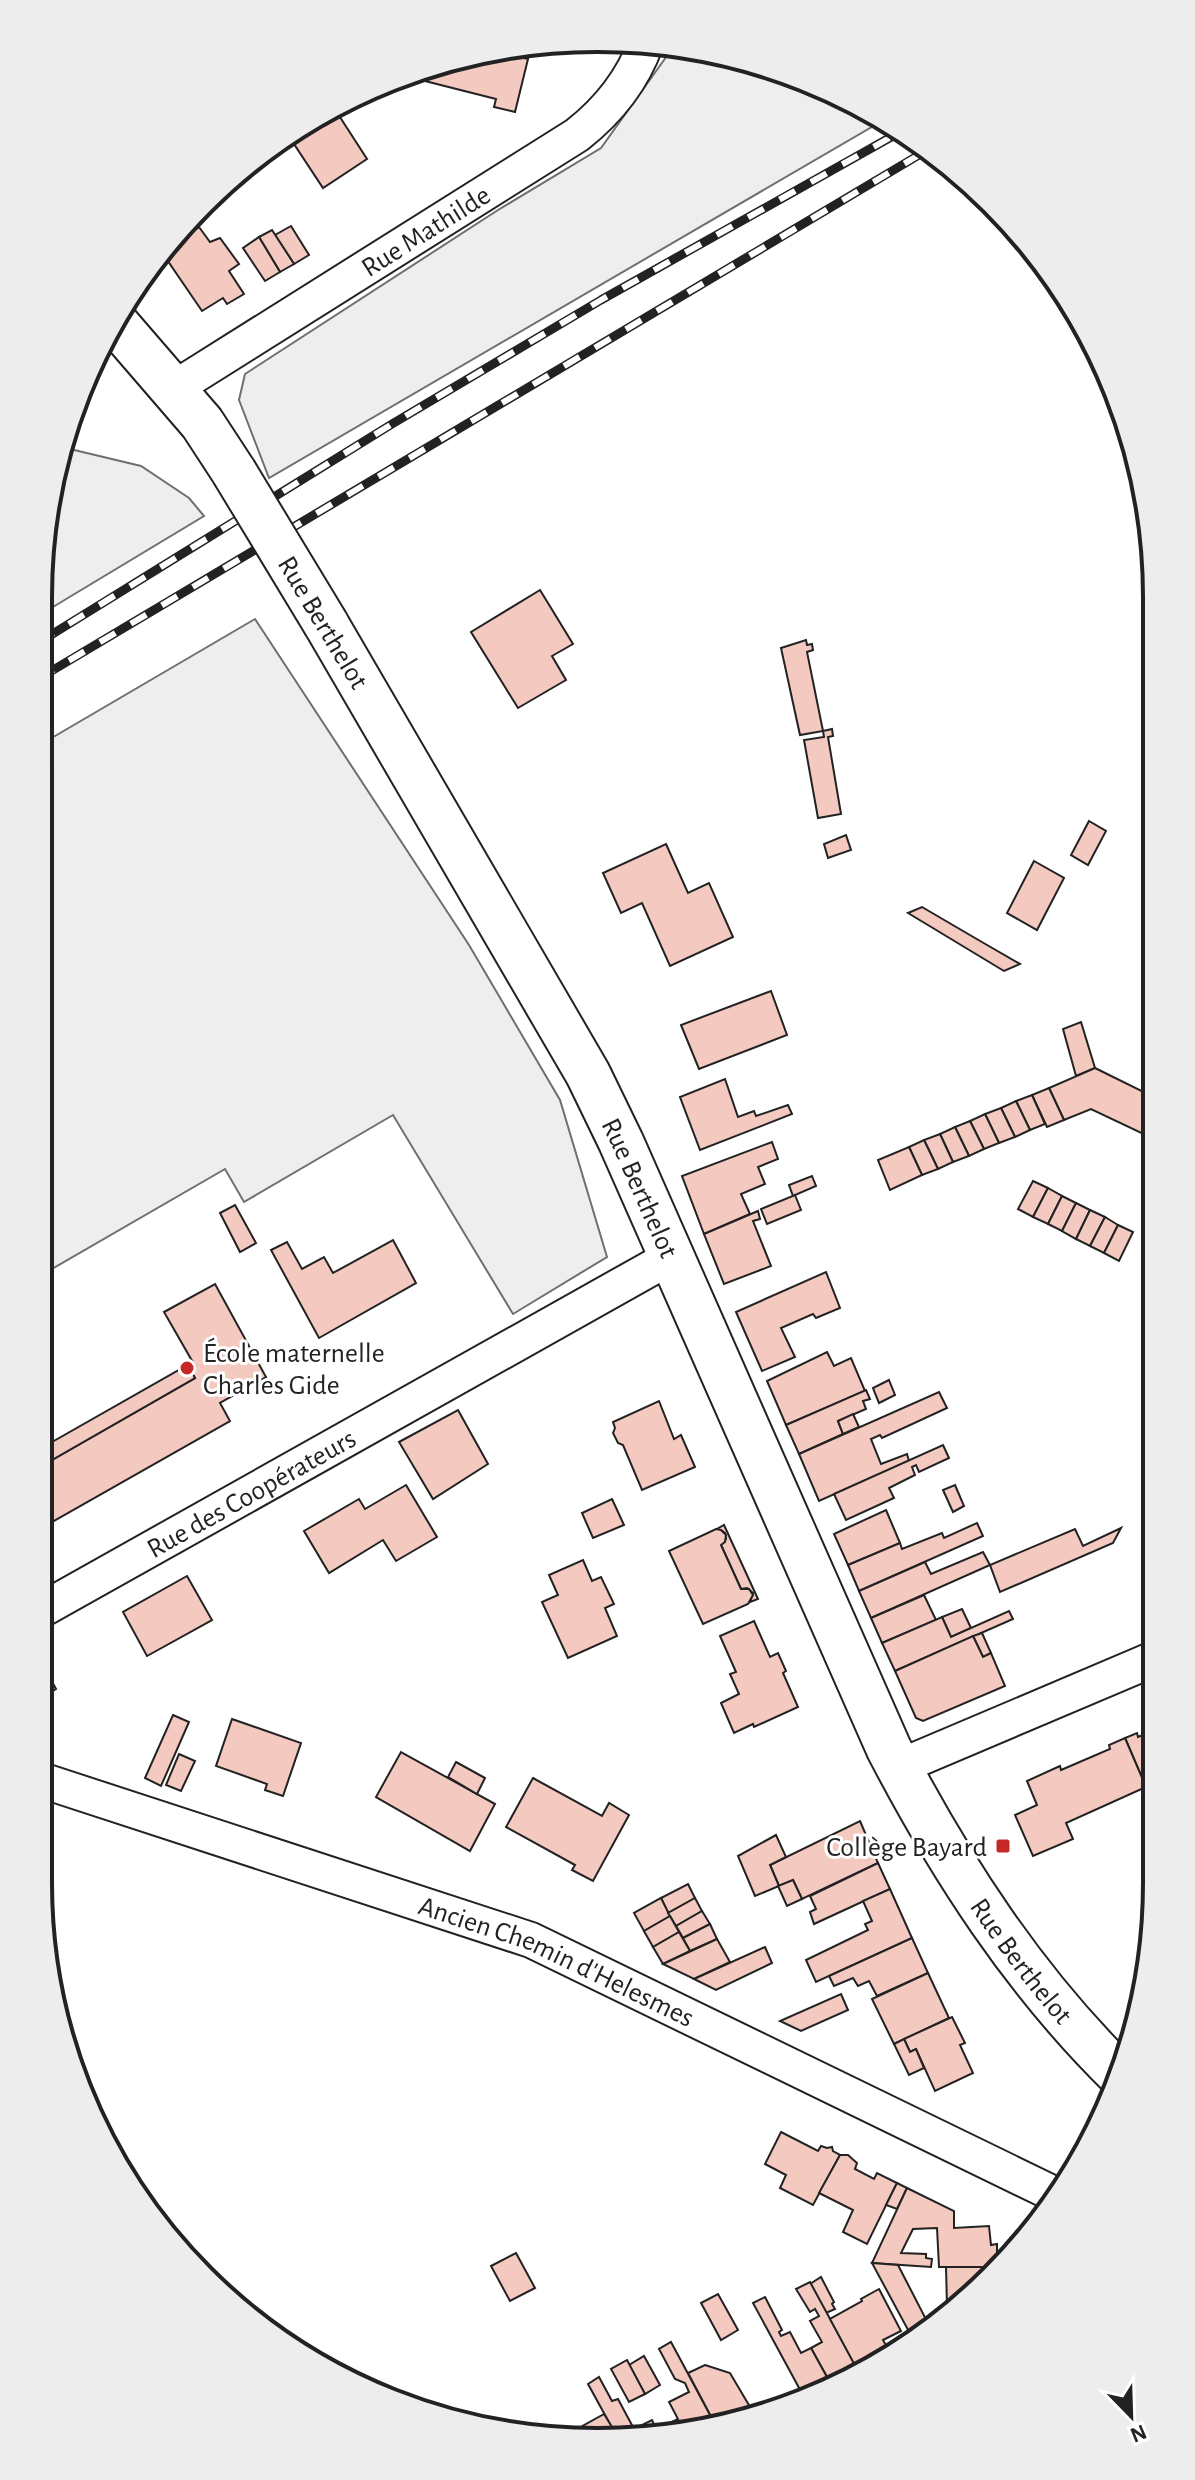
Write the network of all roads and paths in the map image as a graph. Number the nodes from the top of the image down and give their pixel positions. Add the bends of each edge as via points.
1 (641, 54) edge
2 (122, 330) edge
3 (173, 389) junction
4 (671, 1257) junction
5 (52, 1604) edge
6 (1143, 1664) edge
7 (899, 1767) junction
8 (52, 1784) edge
9 (1111, 2066) edge
10 (1048, 2191) edge

1 - 3 street, Rue Mathilde via 615,100 577,135
2 - 3 street, Rue Berthelot
3 - 4 street, Rue Berthelot, bridge via 234,472 588,1074
4 - 5 street, Rue des Coopérateurs
4 - 7 street, Rue Berthelot
6 - 7 street
7 - 9 street, Rue Berthelot via 937,1838 997,1930 1067,2020
8 - 10 street, Ancien Chemin d'Helesmes via 545,1946

